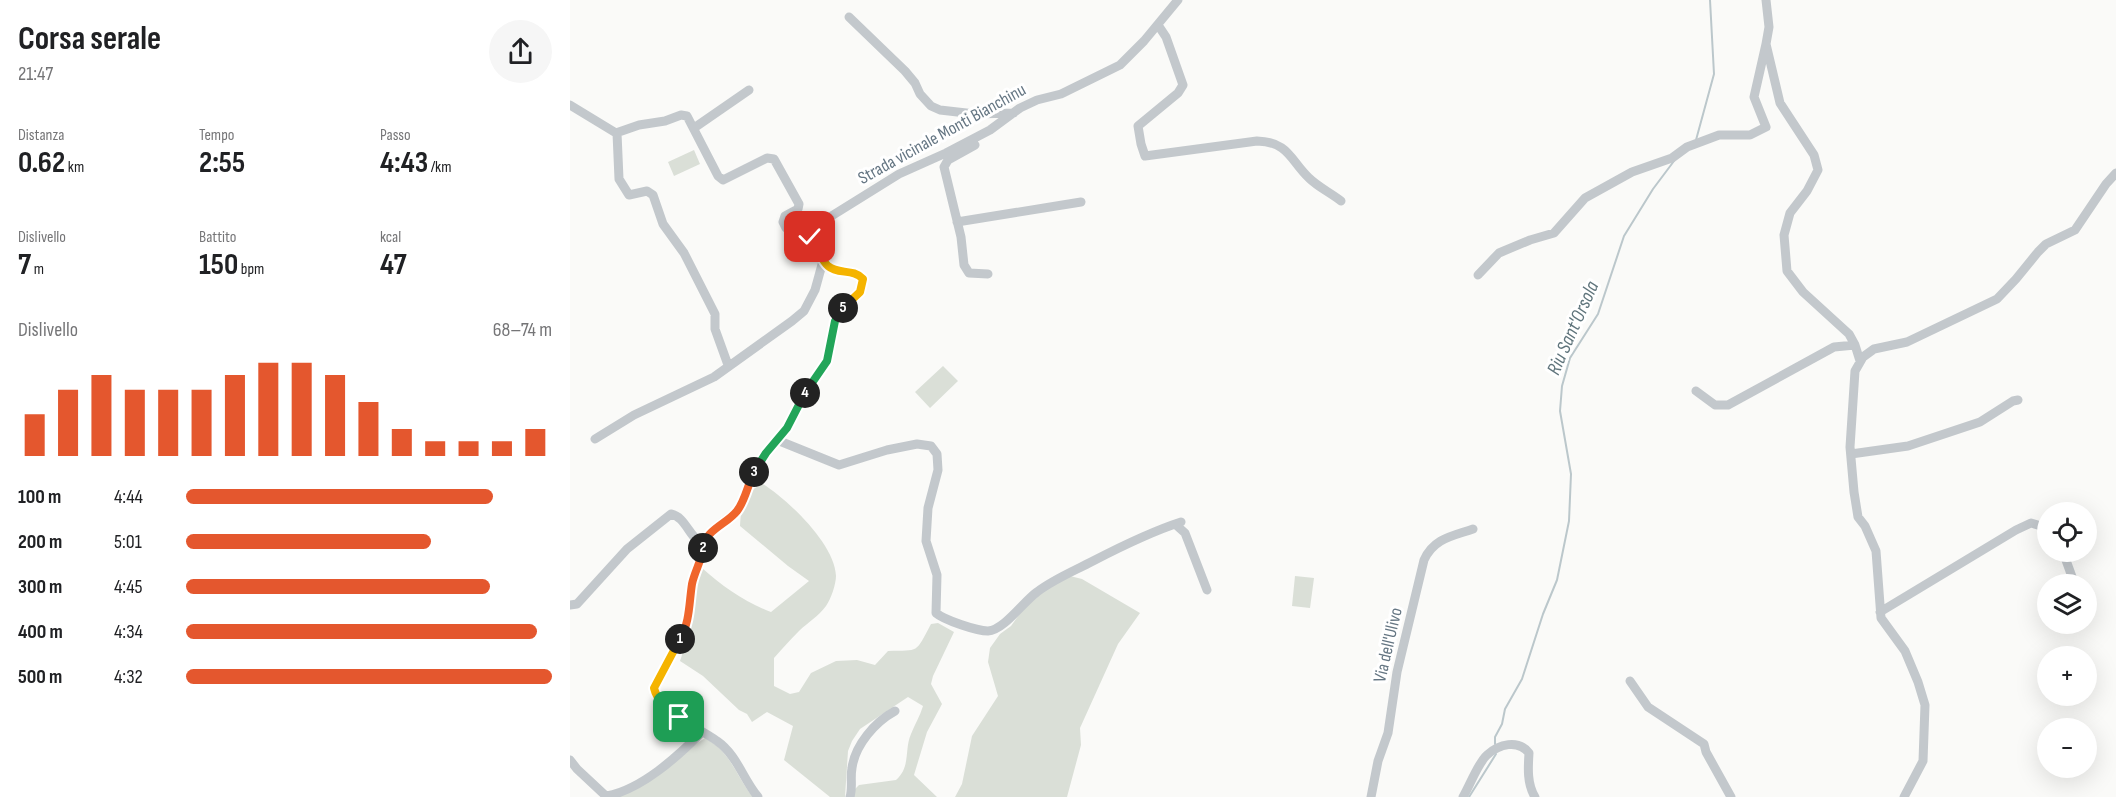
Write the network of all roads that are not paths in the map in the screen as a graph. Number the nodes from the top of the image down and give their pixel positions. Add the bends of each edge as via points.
1 (1178, 0) edge
2 (1766, 0) edge
3 (849, 17) dead end
4 (1158, 25) junction
5 (1766, 45) junction
6 (749, 90) dead end
7 (570, 105) edge
8 (1017, 110) junction
9 (694, 128) junction
10 (617, 133) junction
11 (2116, 173) edge
12 (1341, 201) dead end
13 (1081, 202) dead end
14 (957, 222) junction
15 (806, 235) junction
16 (823, 261) junction
17 (988, 274) dead end
18 (1478, 275) dead end
19 (1855, 345) junction
20 (1860, 361) junction
21 (728, 365) junction
22 (1696, 391) dead end
23 (2018, 400) dead end
24 (595, 439) dead end
25 (777, 441) junction
26 (1851, 454) junction
27 (2037, 525) edge
28 (1473, 529) dead end
29 (703, 544) junction
30 (1207, 590) dead end
31 (570, 605) edge
32 (1880, 612) junction
33 (1630, 681) dead end
34 (895, 711) dead end
35 (702, 732) junction
36 (570, 760) edge
37 (607, 797) edge
38 (758, 797) edge
39 (850, 797) edge
40 (1371, 797) edge
41 (1462, 797) edge
42 (1535, 797) edge
43 (1731, 797) edge
44 (1904, 797) edge

1 - 4 street, Strada vicinale Monti Bianchinu
2 - 5 street
3 - 8 street via 905,71 931,106 975,114
4 - 8 street, Strada vicinale Monti Bianchinu via 1120,65
4 - 12 street via 1183,85 1138,126 1145,156 1269,141 1290,153 1309,178
5 - 18 street via 1754,97 1766,127 1750,135 1719,135 1632,172 1585,198 1554,233 1498,253
5 - 19 street via 1780,104 1814,155 1818,170 1790,213 1784,235 1787,271 1803,292 1849,334
6 - 9 street
7 - 10 street
8 - 14 street via 1019,115 948,160 944,167
8 - 15 street, Strada vicinale Monti Bianchinu via 990,130 895,176
9 - 10 street via 681,115
9 - 15 street via 720,179 727,180 767,158 776,160 800,204 785,216 784,225
10 - 21 street via 618,179 629,195 647,191 653,195 663,224 684,253 715,314 715,328
11 - 20 street via 2074,230 2046,244 1997,299 1907,342 1874,349
13 - 14 street
14 - 17 street via 967,271
15 - 16 street
16 - 21 street via 815,290 804,310
16 - 25 street via 834,270 855,273 863,284 857,296 839,313 827,361
19 - 20 street
19 - 22 street via 1834,347 1728,405 1715,405
20 - 26 street via 1855,371
21 - 24 street
23 - 26 street via 1980,422 1908,446
25 - 29 street via 760,462 737,511 716,527
25 - 30 street via 839,465 887,450 917,444 931,446 937,454 938,470 928,508 926,541 937,575 936,613 952,622 988,631 1000,627 1024,601 1049,584 1151,531 1178,523
26 - 32 street via 1858,517 1876,551
27 - 32 street via 2031,523 2016,530
28 - 40 street, Via dell'Ulivo via 1438,542 1424,560
29 - 31 street via 672,514 633,543 577,604
29 - 35 street via 684,632 654,688 661,702
32 - 44 street via 1905,651 1925,705 1923,761
33 - 43 street via 1648,707 1704,744
34 - 39 street via 883,717 859,747 853,762
35 - 37 street via 656,772
35 - 38 street via 730,753
36 - 37 street
41 - 42 street via 1488,754 1511,743 1529,753 1528,775

